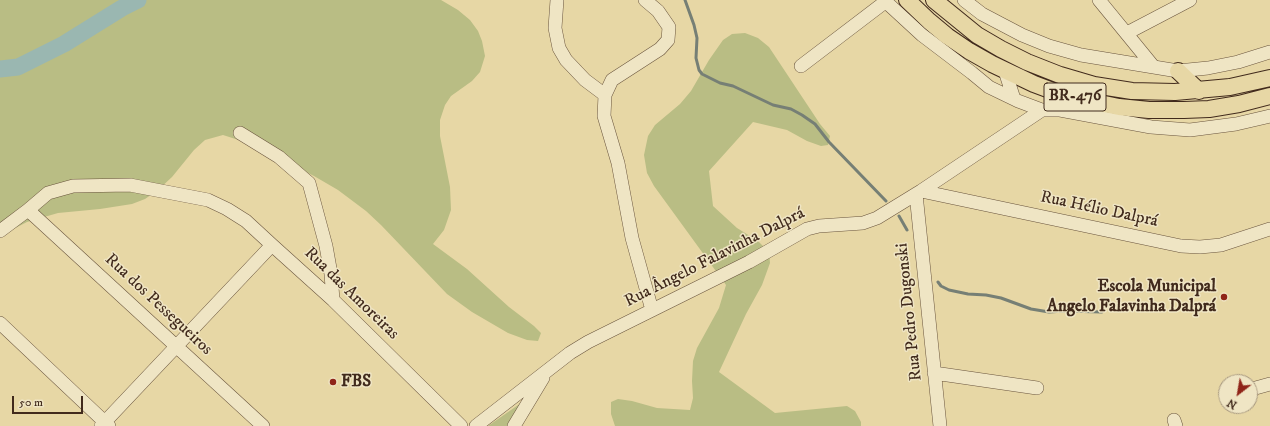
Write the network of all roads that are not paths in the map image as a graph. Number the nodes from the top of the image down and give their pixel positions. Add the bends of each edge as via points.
1 (557, 0) edge
2 (645, 0) edge
3 (907, 0) edge
4 (934, 0) edge
5 (964, 0) edge
6 (1099, 0) edge
7 (1190, 0) edge
8 (884, 1) edge
9 (1127, 33) junction
10 (1270, 52) edge
11 (801, 66) dead end
12 (1153, 66) junction
13 (1005, 71) junction
14 (1178, 71) junction
15 (1270, 78) edge
16 (1199, 90) junction
17 (605, 95) junction
18 (1270, 96) edge
19 (1014, 99) junction
20 (1042, 110) junction
21 (1270, 116) edge
22 (240, 133) dead end
23 (918, 193) junction
24 (28, 210) junction
25 (1270, 229) edge
26 (0, 231) edge
27 (272, 245) junction
28 (332, 300) junction
29 (652, 310) junction
30 (0, 323) edge
31 (176, 346) junction
32 (547, 371) junction
33 (934, 373) junction
34 (1270, 384) edge
35 (1258, 387) edge
36 (1038, 388) dead end
37 (105, 425) edge
38 (263, 426) edge
39 (461, 426) edge
40 (476, 426) edge
41 (514, 426) edge
42 (940, 426) edge

1 - 17 street via 555,28 559,48 584,80
2 - 17 street via 658,11 669,27 668,40 660,49 612,80
3 - 13 main road, BR-476 via 947,36
4 - 16 main road, BR-476 via 976,35 1027,62 1060,75 1094,85 1132,91
5 - 12 street via 998,23 1049,46 1081,55
6 - 9 street
7 - 9 street
8 - 11 street
8 - 19 street via 922,36 989,87
9 - 12 street
10 - 14 street via 1238,62
12 - 14 street
13 - 18 main road, BR-476 via 1034,84 1083,100 1149,110 1209,109
13 - 19 street
14 - 16 main road
15 - 16 main road, BR-476 via 1230,87
17 - 29 street via 604,116 618,163 632,238
19 - 20 street
20 - 21 street via 1060,110 1124,123 1177,129 1214,128
20 - 23 street, Rua Ângelo Falavinha Dalprá
22 - 28 street via 279,157 309,183 326,246
23 - 25 street, Rua Hélio Dalprá via 1180,246 1221,245
23 - 29 street, Rua Ângelo Falavinha Dalprá via 870,221 807,229 749,262
23 - 33 street, Rua Pedro Dugonski
24 - 26 street, Rua das Amoreiras
24 - 27 street, Rua das Amoreiras via 48,192 73,186 130,185 208,200 246,221
24 - 31 street, Rua dos Pessegueiros
27 - 28 street, Rua das Amoreiras
27 - 31 street
28 - 39 street, Rua das Amoreiras
29 - 32 street, Rua Ângelo Falavinha Dalprá via 582,346
30 - 37 street
31 - 37 street
31 - 38 street, Rua dos Pessegueiros
32 - 40 street, Rua Ângelo Falavinha Dalprá
32 - 41 street
33 - 36 street
33 - 42 street, Rua Pedro Dugonski
34 - 35 street

